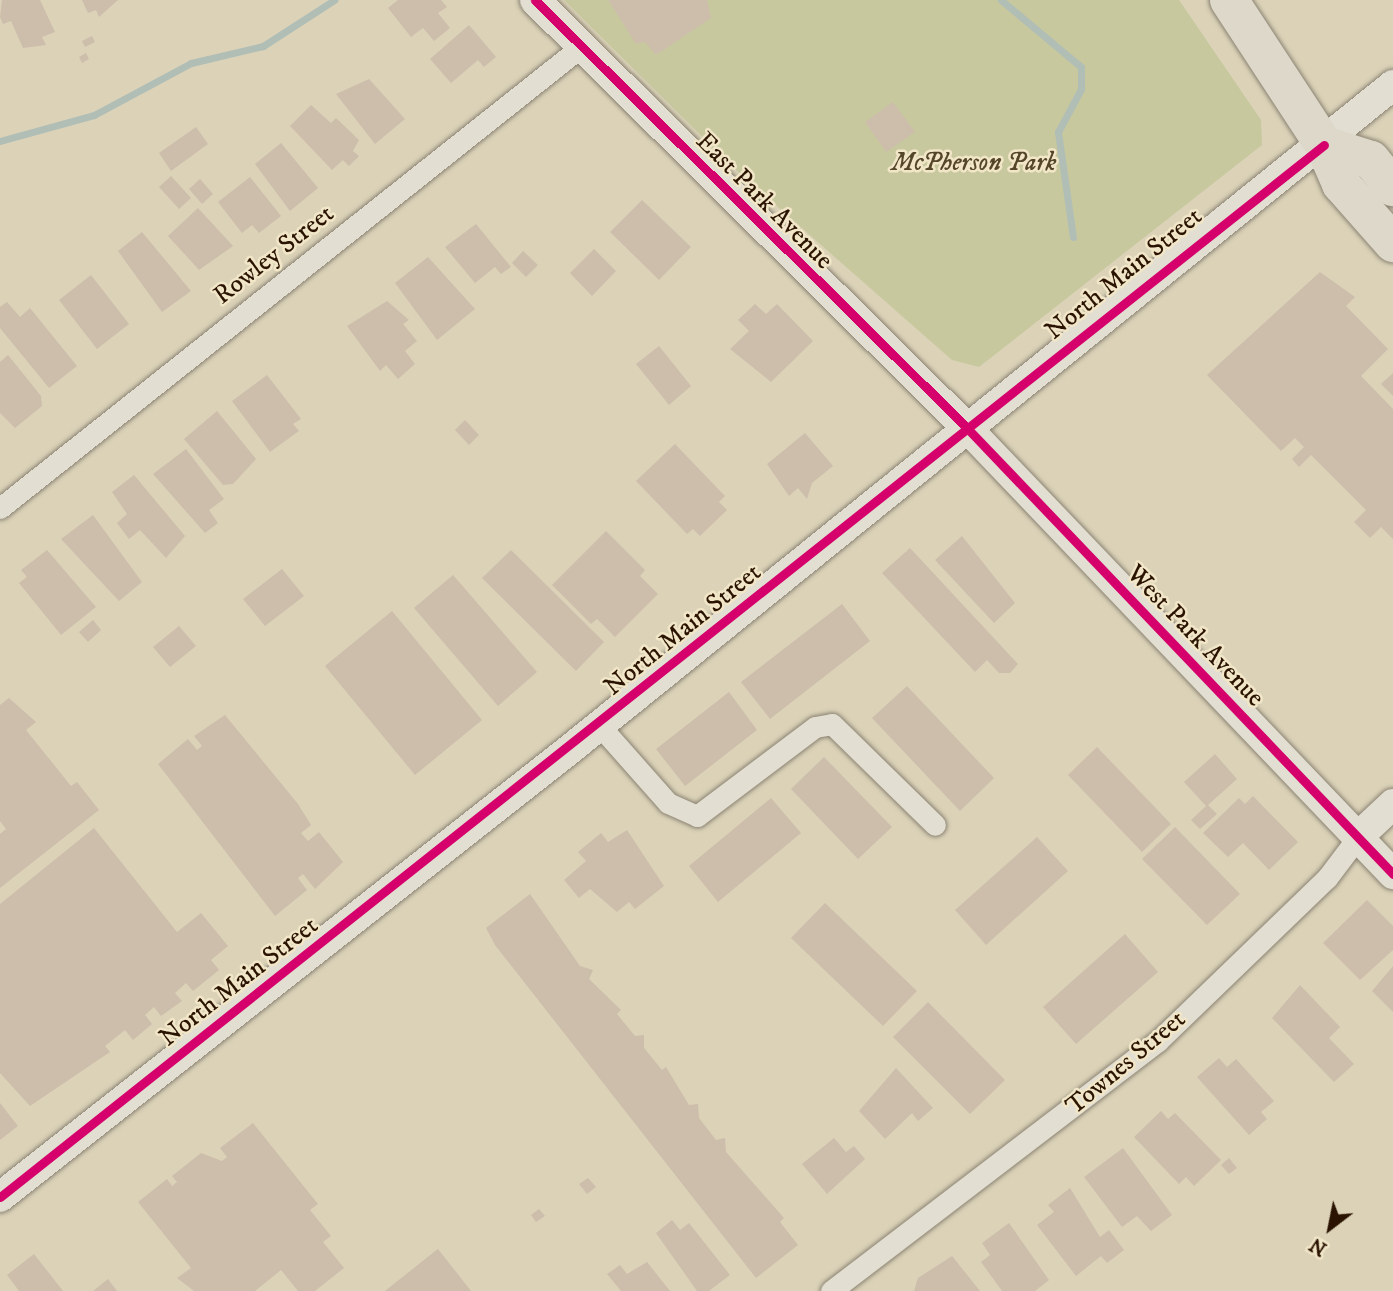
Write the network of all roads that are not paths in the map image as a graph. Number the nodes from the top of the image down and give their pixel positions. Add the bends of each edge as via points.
1 (535, 0) edge
2 (1229, 0) edge
3 (582, 46) junction
4 (1393, 85) edge
5 (1324, 145) junction
6 (1393, 187) edge
7 (1393, 243) edge
8 (967, 428) junction
9 (0, 508) edge
10 (599, 725) junction
11 (1393, 804) edge
12 (935, 825) dead end
13 (1358, 837) junction
14 (1393, 874) edge
15 (0, 1197) edge
16 (831, 1291) edge

1 - 3 street, East Park Avenue
2 - 5 highway
3 - 8 street, East Park Avenue
3 - 9 street, Rowley Street
4 - 5 street, North Main Street
5 - 6 highway via 1370,160
5 - 7 highway via 1341,184
5 - 8 street, North Main Street
8 - 10 street, North Main Street
8 - 13 street, West Park Avenue
10 - 12 street via 668,803 697,816 815,727 832,724
10 - 15 street, North Main Street
11 - 13 street, Townes Street
13 - 14 street, West Park Avenue
13 - 16 street, Townes Street via 1327,878 1158,1041

